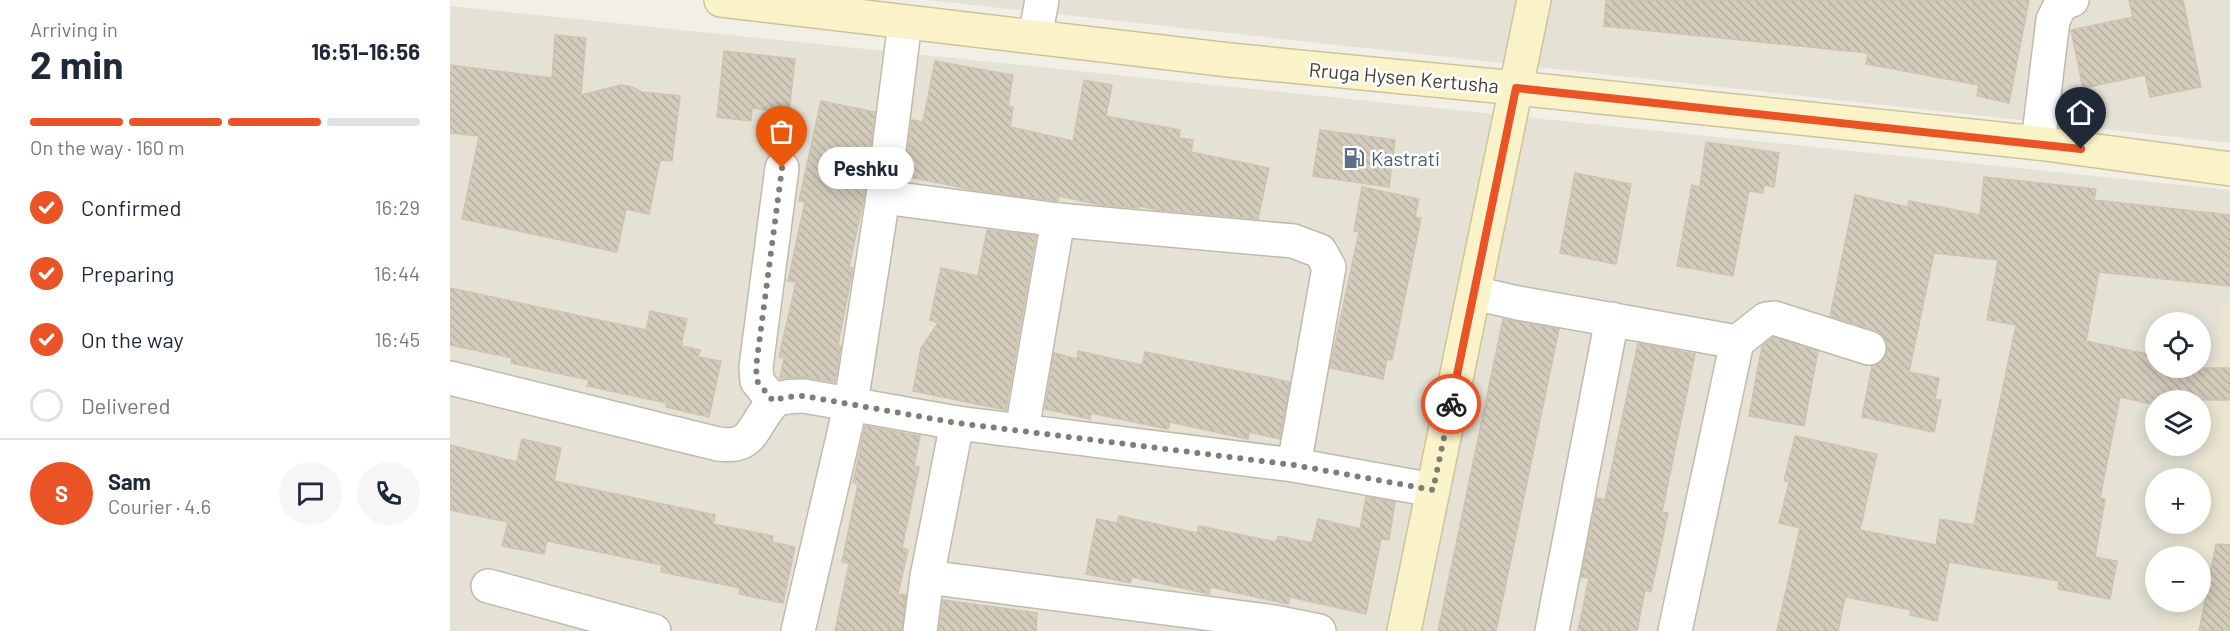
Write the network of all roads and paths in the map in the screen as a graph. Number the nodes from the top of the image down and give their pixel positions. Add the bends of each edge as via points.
1 (721, 0) edge
2 (1042, 0) edge
3 (1534, 0) edge
4 (2072, 0) edge
5 (905, 22) junction
6 (1035, 37) junction
7 (1516, 88) junction
8 (2038, 143) junction
9 (782, 168) dead end
10 (2230, 169) edge
11 (884, 197) junction
12 (1058, 220) junction
13 (1474, 293) junction
14 (1612, 319) junction
15 (1737, 342) junction
16 (1869, 348) dead end
17 (450, 378) edge
18 (773, 401) junction
19 (851, 403) junction
20 (957, 423) junction
21 (1022, 430) junction
22 (1294, 465) junction
23 (1433, 490) junction
24 (927, 577) junction
25 (488, 586) dead end
26 (654, 631) edge
27 (798, 631) edge
28 (920, 631) edge
29 (1319, 631) edge
30 (1404, 631) edge
31 (1552, 631) edge
32 (1675, 631) edge

1 - 5 main road, Rruga Hysen Kertusha
2 - 6 street
3 - 7 main road
4 - 8 street via 2061,4 2053,20
5 - 6 main road, Rruga Hysen Kertusha
5 - 11 street
6 - 7 main road, Rruga Hysen Kertusha
7 - 8 main road, Rruga Hysen Kertusha
7 - 13 main road
8 - 10 main road, Rruga Hysen Kertusha
9 - 18 street via 756,367 757,381
11 - 12 street
11 - 19 street
12 - 21 street
12 - 22 street via 1293,241 1320,251 1329,267
13 - 14 street
13 - 23 main road
14 - 15 street
14 - 31 street
15 - 16 street via 1766,319 1774,318
15 - 32 street
17 - 18 street via 728,445 747,440
18 - 19 street via 804,396
19 - 20 street
19 - 27 street
20 - 21 street
20 - 24 street
21 - 22 street
22 - 23 street
23 - 30 main road
24 - 28 street
24 - 29 street
25 - 26 street

